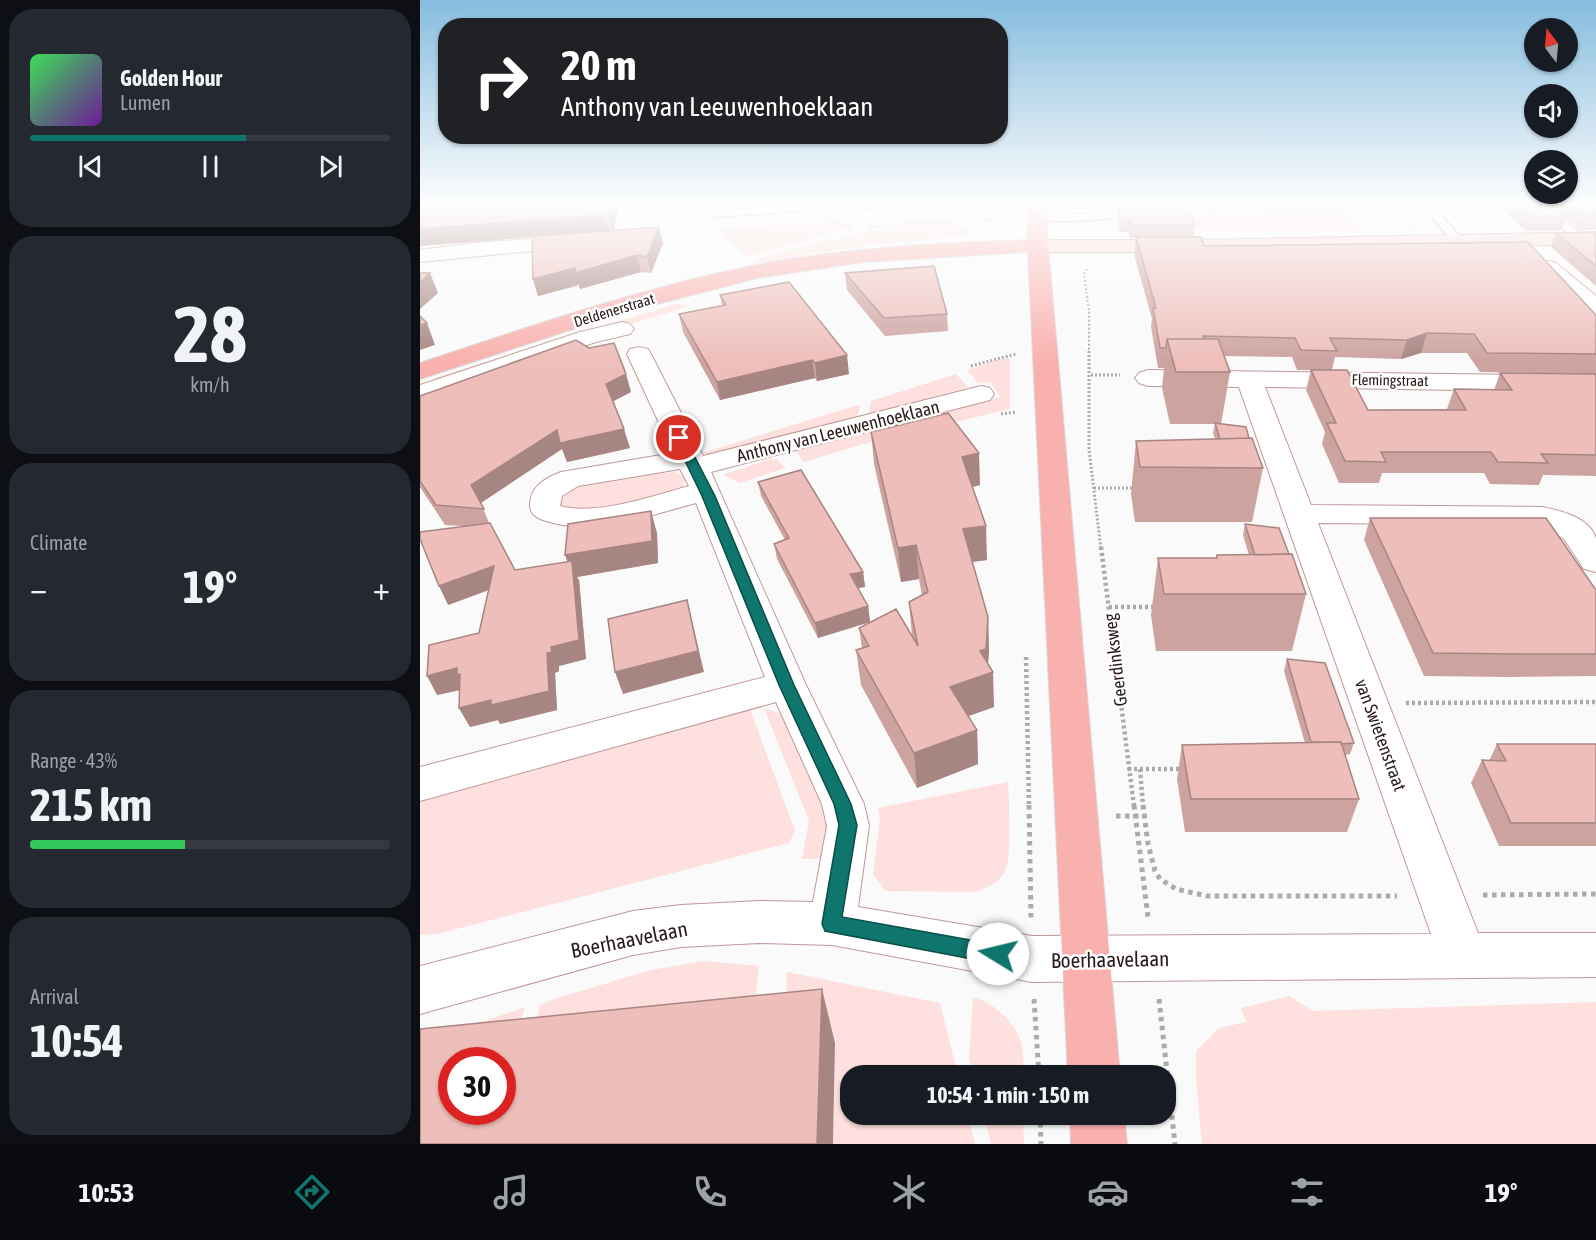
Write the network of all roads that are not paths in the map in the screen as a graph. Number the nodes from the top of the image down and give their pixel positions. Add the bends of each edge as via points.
1 (858, 255) edge
2 (1039, 255) edge
3 (1549, 267) edge
4 (1596, 308) edge
5 (622, 329) dead end
6 (639, 354) dead end
7 (420, 370) edge
8 (1148, 378) dead end
9 (1249, 379) junction
10 (1596, 384) edge
11 (420, 394) edge
12 (981, 394) dead end
13 (697, 473) junction
14 (1301, 514) junction
15 (1596, 562) edge
16 (787, 685) junction
17 (420, 784) edge
18 (832, 924) junction
19 (1462, 955) junction
20 (1596, 955) edge
21 (1086, 959) junction
22 (420, 990) edge
23 (1093, 1065) edge
24 (1098, 1125) edge
25 (1099, 1144) edge

1 - 7 main road, Deldenerstraat via 729,278 644,300
2 - 21 main road
3 - 4 street
5 - 11 street, Deldenerstraat
6 - 13 street
8 - 9 street, Flemingstraat
9 - 10 street, Flemingstraat
9 - 14 street, van Swietenstraat
12 - 13 street, Anthony van Leeuwenhoeklaan
13 - 16 street
14 - 15 street via 1543,516 1571,526
14 - 19 street, van Swietenstraat
16 - 17 street
16 - 18 street via 843,804 848,825
18 - 21 street, Boerhaavelaan via 1032,959
18 - 22 street, Boerhaavelaan via 759,922 633,933
19 - 20 street, Boerhaavelaan
19 - 21 street, Boerhaavelaan
21 - 23 main road
24 - 25 main road

